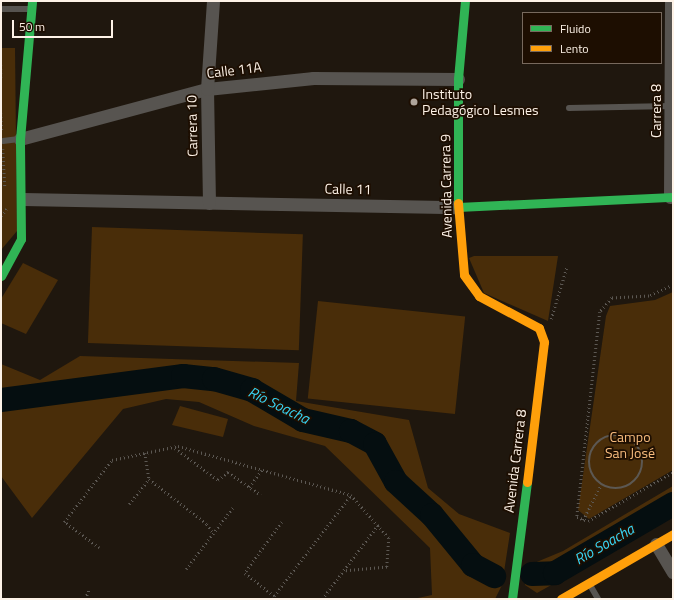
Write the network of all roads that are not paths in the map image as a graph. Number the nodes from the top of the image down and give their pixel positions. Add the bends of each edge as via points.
1 (213, 1) edge
2 (464, 1) edge
3 (671, 1) edge
4 (32, 5) edge
5 (1, 9) edge
6 (458, 79) junction
7 (207, 90) junction
8 (673, 106) edge
9 (568, 108) dead end
10 (20, 139) junction
11 (3, 142) road end
12 (672, 197) edge
13 (22, 199) junction
14 (209, 203) junction
15 (458, 207) junction
16 (1, 276) edge
17 (539, 328) joint
18 (673, 534) edge
19 (656, 544) junction
20 (673, 572) edge
21 (588, 582) junction
22 (512, 599) edge
23 (561, 599) edge
24 (598, 599) edge

1 - 7 street, Carrera 10
2 - 6 main road, Avenida Carrera 9
3 - 8 street, Carrera 8
4 - 5 lane
4 - 10 main road
6 - 7 street, Calle 11A via 313,78
6 - 15 main road, Avenida Carrera 9
7 - 10 street, Calle 11A
7 - 14 street, Carrera 10
8 - 9 lane
8 - 12 street, Carrera 8
10 - 11 lane
10 - 13 main road
12 - 15 main road, Calle 11
13 - 14 street, Calle 11
13 - 16 main road via 20,240
14 - 15 street, Calle 11
15 - 17 main road, Avenida Carrera 9 via 464,275 479,296
17 - 22 main road, Avenida Carrera 8 via 544,342
18 - 19 main road
19 - 20 street
19 - 21 main road
21 - 23 main road
21 - 24 lane

